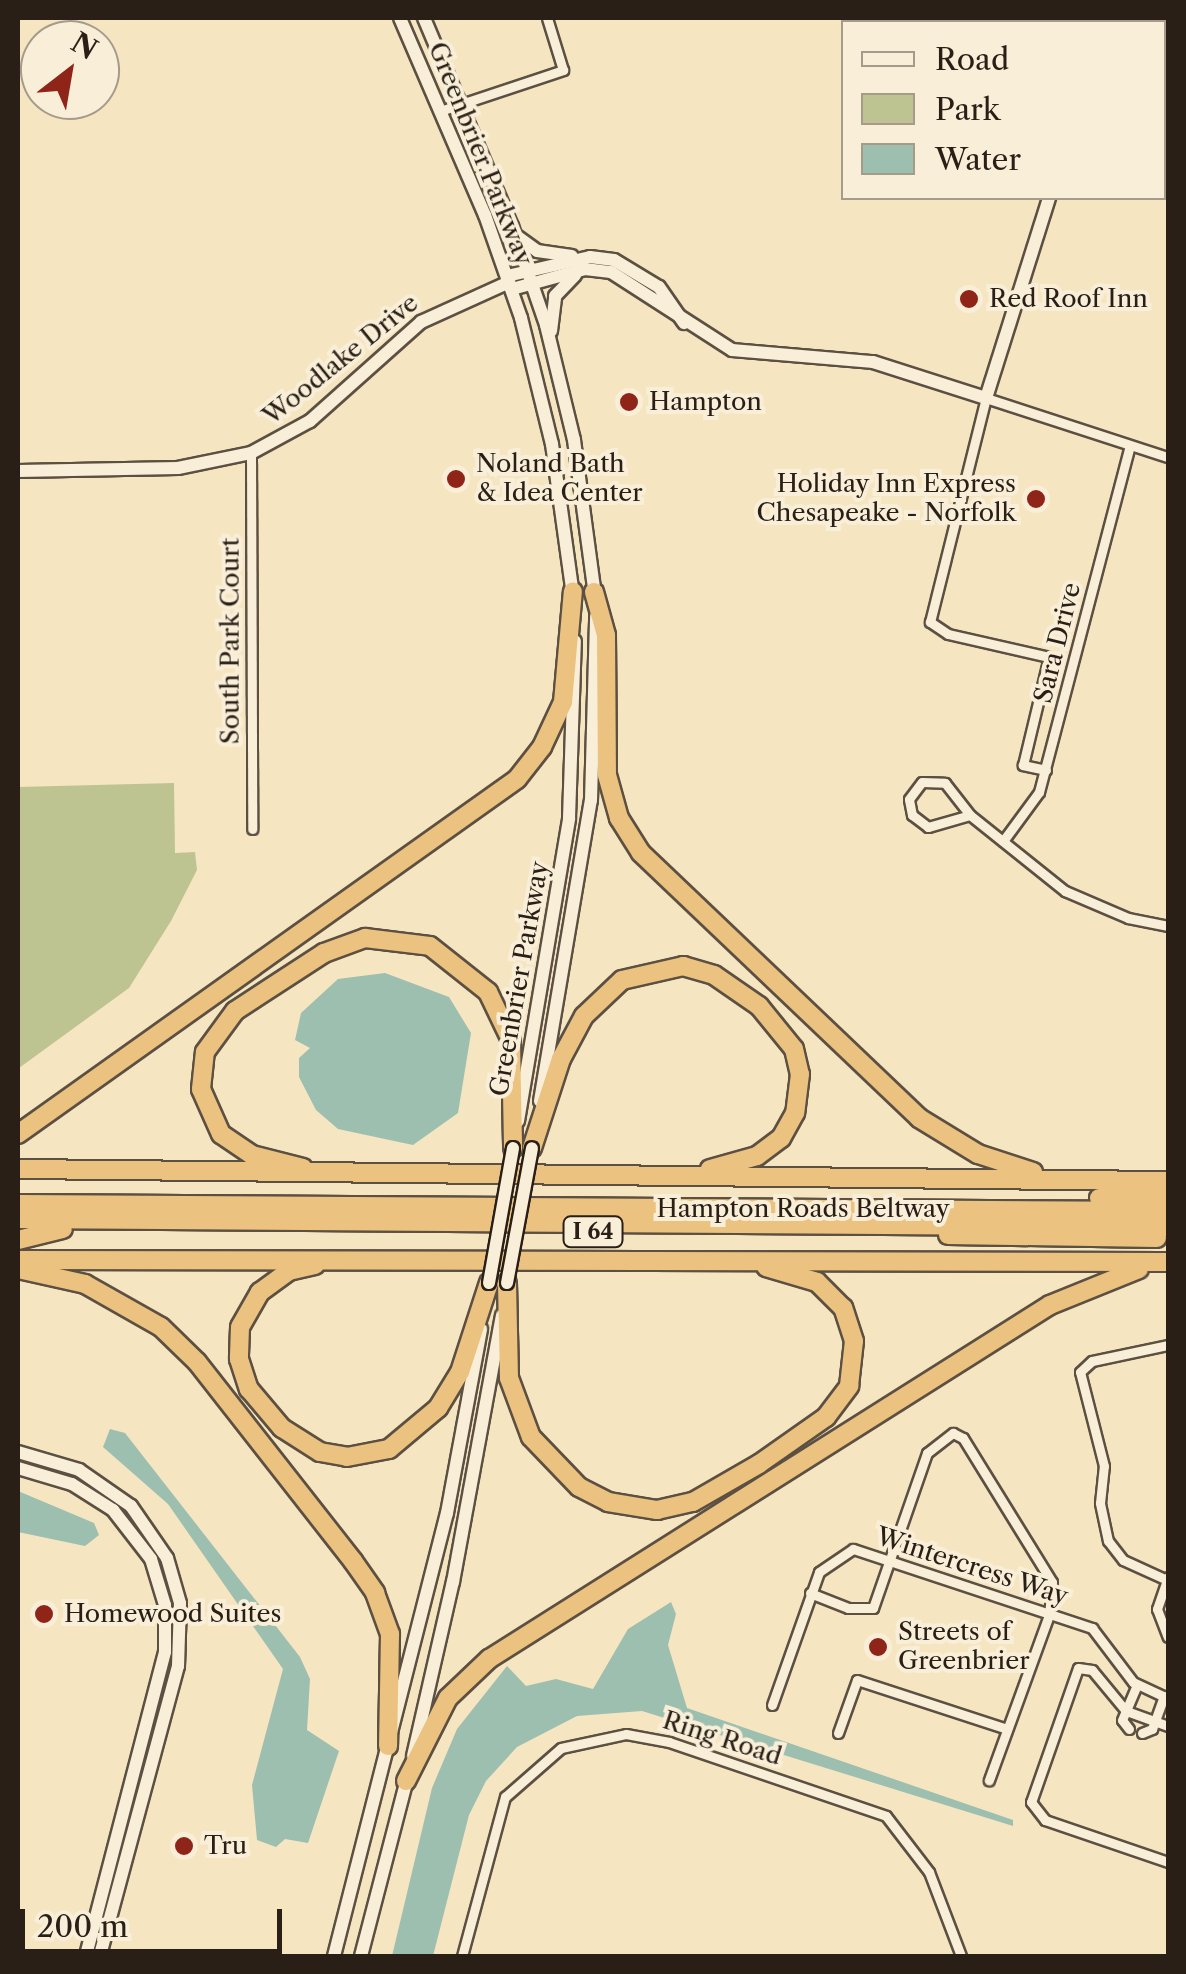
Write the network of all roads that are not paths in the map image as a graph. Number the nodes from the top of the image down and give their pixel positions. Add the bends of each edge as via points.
1 (400, 18) edge
2 (424, 18) edge
3 (547, 18) edge
4 (460, 104) junction
5 (440, 111) junction
6 (1049, 200) edge
7 (514, 233) junction
8 (588, 263) junction
9 (530, 276) junction
10 (509, 282) junction
11 (550, 344) junction
12 (986, 398) junction
13 (1130, 446) junction
14 (251, 452) junction
15 (1168, 457) edge
16 (18, 471) edge
17 (572, 591) junction
18 (594, 592) junction
19 (1046, 770) junction
20 (970, 814) junction
21 (252, 829) dead end
22 (1004, 840) junction
23 (1168, 926) edge
24 (18, 1134) edge
25 (522, 1148) junction
26 (18, 1169) edge
27 (338, 1177) junction
28 (676, 1177) junction
29 (1093, 1180) junction
30 (1168, 1181) edge
31 (18, 1192) edge
32 (1168, 1198) edge
33 (18, 1204) edge
34 (1168, 1211) edge
35 (18, 1219) edge
36 (1168, 1227) edge
37 (18, 1228) edge
38 (62, 1229) junction
39 (1168, 1238) edge
40 (18, 1240) edge
41 (420, 1256) junction
42 (681, 1258) junction
43 (18, 1260) edge
44 (1168, 1264) edge
45 (18, 1268) edge
46 (498, 1283) junction
47 (1168, 1345) edge
48 (18, 1452) edge
49 (18, 1468) edge
50 (892, 1558) junction
51 (1168, 1577) edge
52 (810, 1593) junction
53 (1050, 1615) junction
54 (1168, 1638) edge
55 (1137, 1684) junction
56 (1166, 1697) edge
57 (772, 1704) dead end
58 (1126, 1711) junction
59 (1155, 1721) junction
60 (1168, 1726) edge
61 (1008, 1729) junction
62 (1129, 1729) dead end
63 (838, 1733) dead end
64 (1142, 1733) dead end
65 (388, 1746) junction
66 (988, 1780) dead end
67 (406, 1781) junction
68 (1168, 1862) edge
69 (109, 1926) junction
70 (86, 1956) edge
71 (100, 1956) edge
72 (109, 1956) edge
73 (334, 1956) edge
74 (361, 1956) edge
75 (462, 1956) edge
76 (961, 1956) edge

1 - 5 main road, Greenbrier Parkway
2 - 4 main road, Greenbrier Parkway
3 - 4 street via 563,70
4 - 5 street
4 - 7 main road, Greenbrier Parkway
5 - 10 main road, Greenbrier Parkway
6 - 12 main road
7 - 8 main road via 542,253
7 - 9 main road, Greenbrier Parkway
8 - 9 main road, Woodlake Drive
8 - 11 main road via 558,290
8 - 12 main road, Woodlake Drive via 630,279 684,323 732,350 872,362
9 - 10 main road, Woodlake Drive
9 - 11 main road, Greenbrier Parkway
10 - 14 main road, Woodlake Drive via 420,322 310,421
10 - 17 main road, Greenbrier Parkway via 552,444
11 - 18 main road, Greenbrier Parkway via 574,440
12 - 13 street
12 - 19 street via 930,622 948,634 1049,657 1022,765
13 - 15 street
13 - 19 street, Sara Drive
14 - 16 main road, Woodlake Drive via 182,468
14 - 21 street, South Park Court
17 - 24 highway via 563,702 517,779
17 - 25 main road, Greenbrier Parkway via 576,700 569,818
18 - 25 main road, Greenbrier Parkway via 591,800
18 - 29 highway via 606,634 607,775 619,818 641,853 932,1128 1017,1168
19 - 22 street, Sara Drive via 1034,801
20 - 20 street via 940,780 922,782 910,799 912,815 928,827
20 - 22 street
22 - 23 street via 1077,897
25 - 27 highway via 510,1040 488,992 430,946 365,938 332,948 235,1012 210,1040 202,1066 207,1110 229,1142 252,1155
25 - 28 highway via 568,1043 598,1000 644,970 700,969 742,991 780,1028 797,1056 800,1093 787,1129 767,1150
25 - 46 main road, Greenbrier Parkway, bridge
26 - 27 highway
27 - 28 highway
28 - 29 highway
29 - 30 highway
31 - 32 highway, Hampton Roads Beltway / I 64
33 - 34 highway
35 - 36 highway
37 - 38 highway, Hampton Roads Beltway / I 64
38 - 39 highway, Hampton Roads Beltway / I 64
38 - 40 highway
41 - 42 highway
41 - 43 highway
41 - 46 highway via 300,1267 255,1298 238,1335 242,1372 260,1405 306,1445 363,1456 412,1434 455,1383
42 - 44 highway
42 - 46 highway via 774,1268 823,1286 849,1320 855,1364 849,1386 826,1417 720,1488 666,1509 600,1499 559,1472 538,1448 509,1378
44 - 67 highway via 1120,1274 1050,1305 489,1659 448,1698
45 - 65 highway via 85,1284 161,1327 197,1362 354,1561 390,1634
46 - 65 main road, Greenbrier Parkway
46 - 67 main road, Greenbrier Parkway via 454,1582
47 - 51 street via 1092,1361 1080,1372 1104,1466 1100,1503 1108,1541 1123,1560
48 - 69 main road via 79,1470 131,1506 167,1558 180,1603 178,1666
49 - 70 main road via 72,1484 113,1510 151,1559 165,1605 161,1668
50 - 52 street, Wintercress Way via 853,1549 834,1556
50 - 52 street via 873,1608 848,1608
50 - 53 street, Wintercress Way
50 - 53 street via 926,1453 952,1433 969,1444 1052,1582
51 - 54 street via 1158,1609
52 - 57 street, Wintercress Way
53 - 55 street, Wintercress Way via 1092,1628
53 - 61 street
55 - 56 street, Wintercress Way
55 - 58 street
56 - 59 street
58 - 59 street
58 - 62 street via 1122,1720
58 - 68 street via 1092,1670 1078,1668 1031,1802 1045,1820
59 - 60 street
59 - 64 street
61 - 63 street via 857,1680
61 - 66 street
65 - 73 main road, Greenbrier Parkway
67 - 74 main road, Greenbrier Parkway
69 - 71 main road
69 - 72 main road
75 - 76 street, Ring Road via 505,1796 561,1748 626,1734 669,1742 886,1816 929,1872

